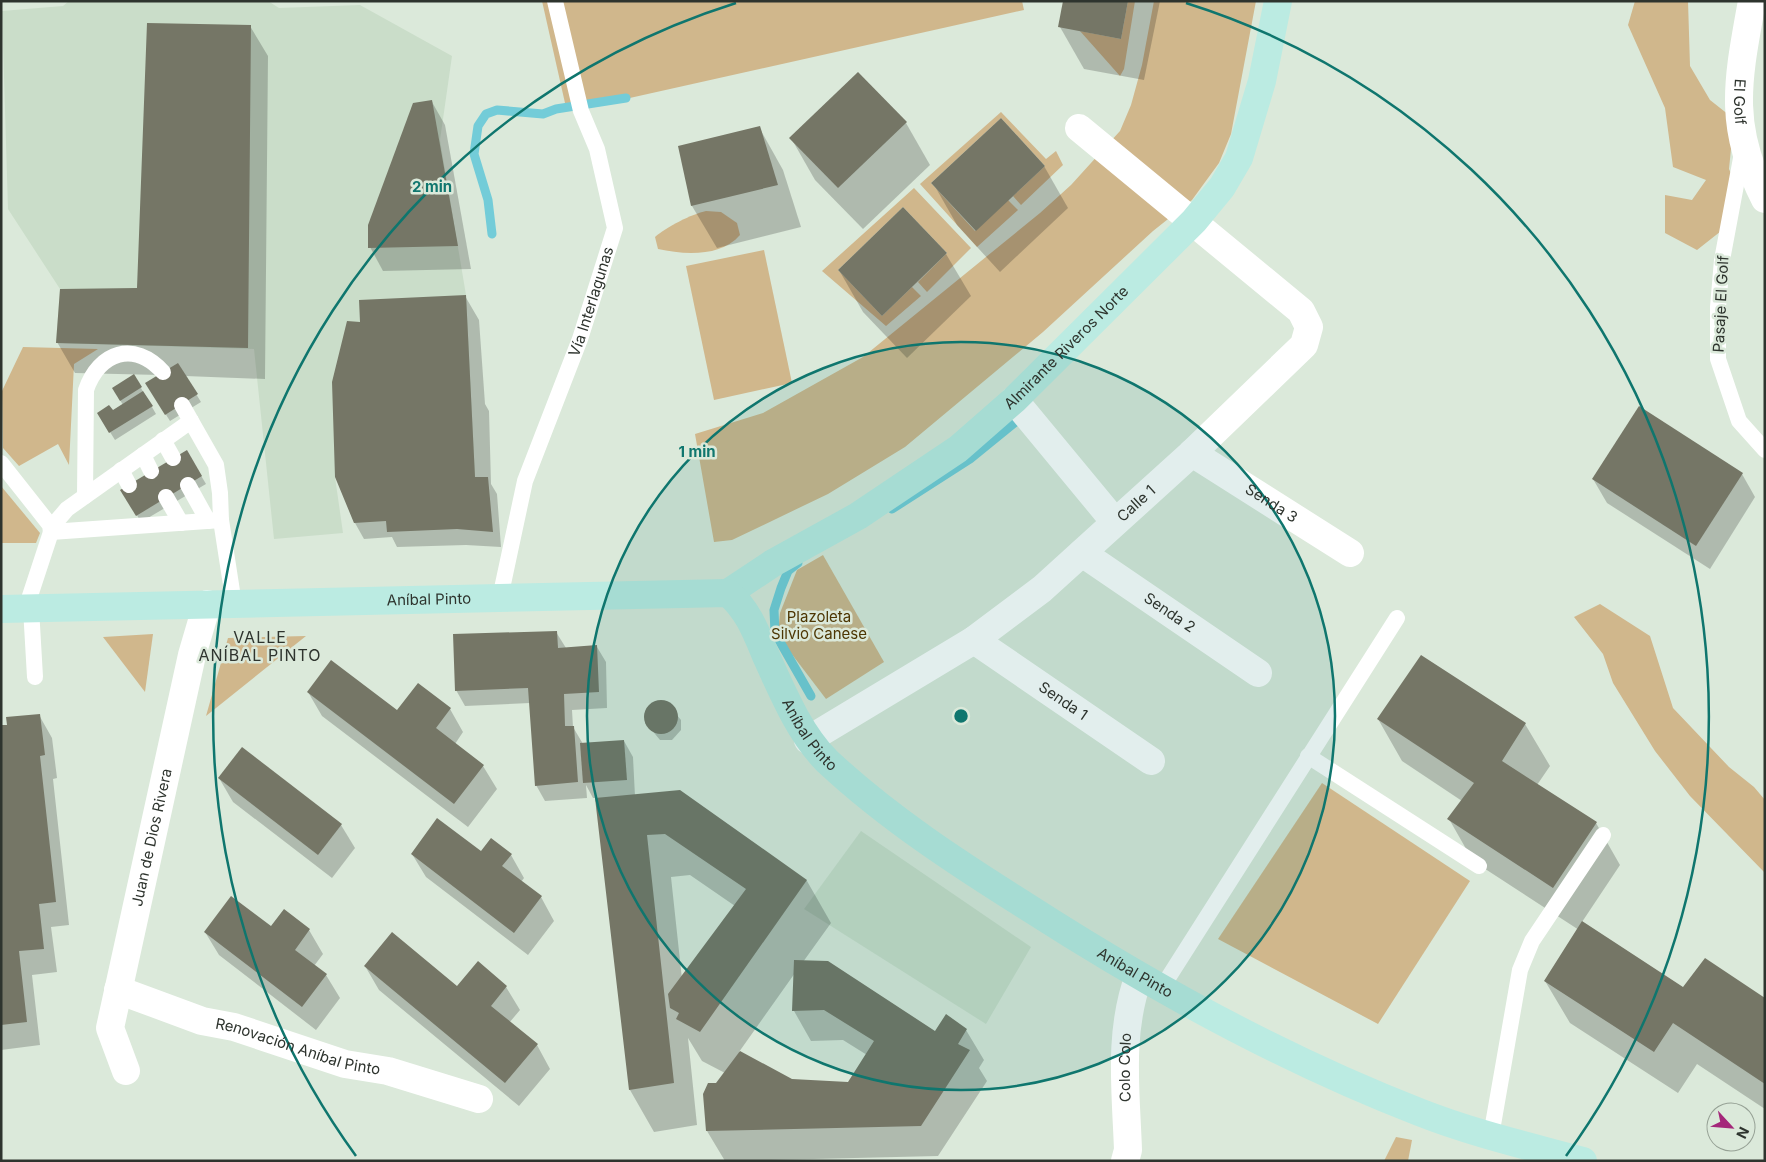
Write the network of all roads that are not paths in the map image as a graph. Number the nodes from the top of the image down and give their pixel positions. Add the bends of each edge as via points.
1 (555, 1) edge
2 (1278, 1) edge
3 (1752, 1) edge
4 (1079, 128) dead end
5 (1743, 146) junction
6 (1765, 200) edge
7 (1194, 221) junction
8 (163, 372) dead end
9 (1014, 400) junction
10 (182, 404) dead end
11 (191, 421) junction
12 (163, 440) junction
13 (1765, 450) edge
14 (1192, 453) junction
15 (142, 455) junction
16 (173, 458) dead end
17 (1, 463) edge
18 (151, 471) dead end
19 (188, 484) dead end
20 (85, 496) junction
21 (166, 497) dead end
22 (144, 510) dead end
23 (214, 520) junction
24 (1115, 522) junction
25 (180, 523) junction
26 (153, 525) junction
27 (51, 532) junction
28 (1350, 553) dead end
29 (1082, 554) junction
30 (728, 593) junction
31 (500, 598) junction
32 (207, 604) junction
33 (234, 604) junction
34 (20, 608) edge
35 (1397, 618) dead end
36 (974, 640) junction
37 (1258, 673) dead end
38 (35, 677) dead end
39 (808, 740) junction
40 (1308, 756) junction
41 (1151, 761) dead end
42 (1603, 835) dead end
43 (1479, 866) dead end
44 (1150, 982) junction
45 (118, 990) junction
46 (126, 1071) dead end
47 (479, 1099) dead end
48 (1491, 1136) junction
49 (1125, 1161) edge
50 (1582, 1161) edge

1 - 31 lane, Vía Interlagunas via 581,111 596,150 616,228 580,339 525,481
2 - 7 street, Almirante Riveros Norte via 1262,81 1239,158 1222,187
3 - 5 street, El Golf via 1739,73 1738,115
4 - 7 street, Calle 1
5 - 6 street, El Golf
5 - 13 lane, Pasaje El Golf via 1722,260 1718,359 1739,421
7 - 9 street, Almirante Riveros Norte
7 - 14 street, Calle 1 via 1301,311 1309,327 1304,345
8 - 20 lane via 153,362 125,353 111,356 90,378 86,390
9 - 24 street
9 - 30 street, Almirante Riveros Norte via 958,449 874,506 773,563
10 - 11 lane
11 - 12 lane
11 - 23 lane via 216,465 220,493
12 - 15 lane
12 - 16 lane
14 - 24 street, Calle 1
14 - 28 street, Senda 3
15 - 18 lane
15 - 20 lane via 125,478
17 - 27 lane via 50,525
19 - 23 lane
20 - 27 lane via 67,509
21 - 25 lane
22 - 26 lane
23 - 25 lane
23 - 33 lane
24 - 29 street, Calle 1
25 - 26 lane
26 - 27 lane
27 - 34 lane
29 - 36 street, Calle 1
29 - 37 street, Senda 2
30 - 31 street, Aníbal Pinto
30 - 39 street, Aníbal Pinto via 740,604 754,627
31 - 33 street, Aníbal Pinto
32 - 33 street, Aníbal Pinto
32 - 34 street, Aníbal Pinto
32 - 45 street, Juan de Dios Rivera via 192,655
34 - 38 lane
35 - 40 lane
36 - 39 street, Calle 1
36 - 41 street, Senda 1
39 - 44 street, Aníbal Pinto via 850,781 934,846
40 - 43 lane
40 - 44 lane
42 - 48 lane via 1532,941 1520,970
44 - 48 street, Aníbal Pinto via 1297,1058 1363,1088 1421,1113
44 - 49 street, Colo Colo via 1127,1017 1128,1150
45 - 46 street, Juan de Dios Rivera via 110,1028
45 - 47 street, Renovación Aníbal Pinto via 202,1021 234,1027 345,1064 388,1072
48 - 50 street, Aníbal Pinto

